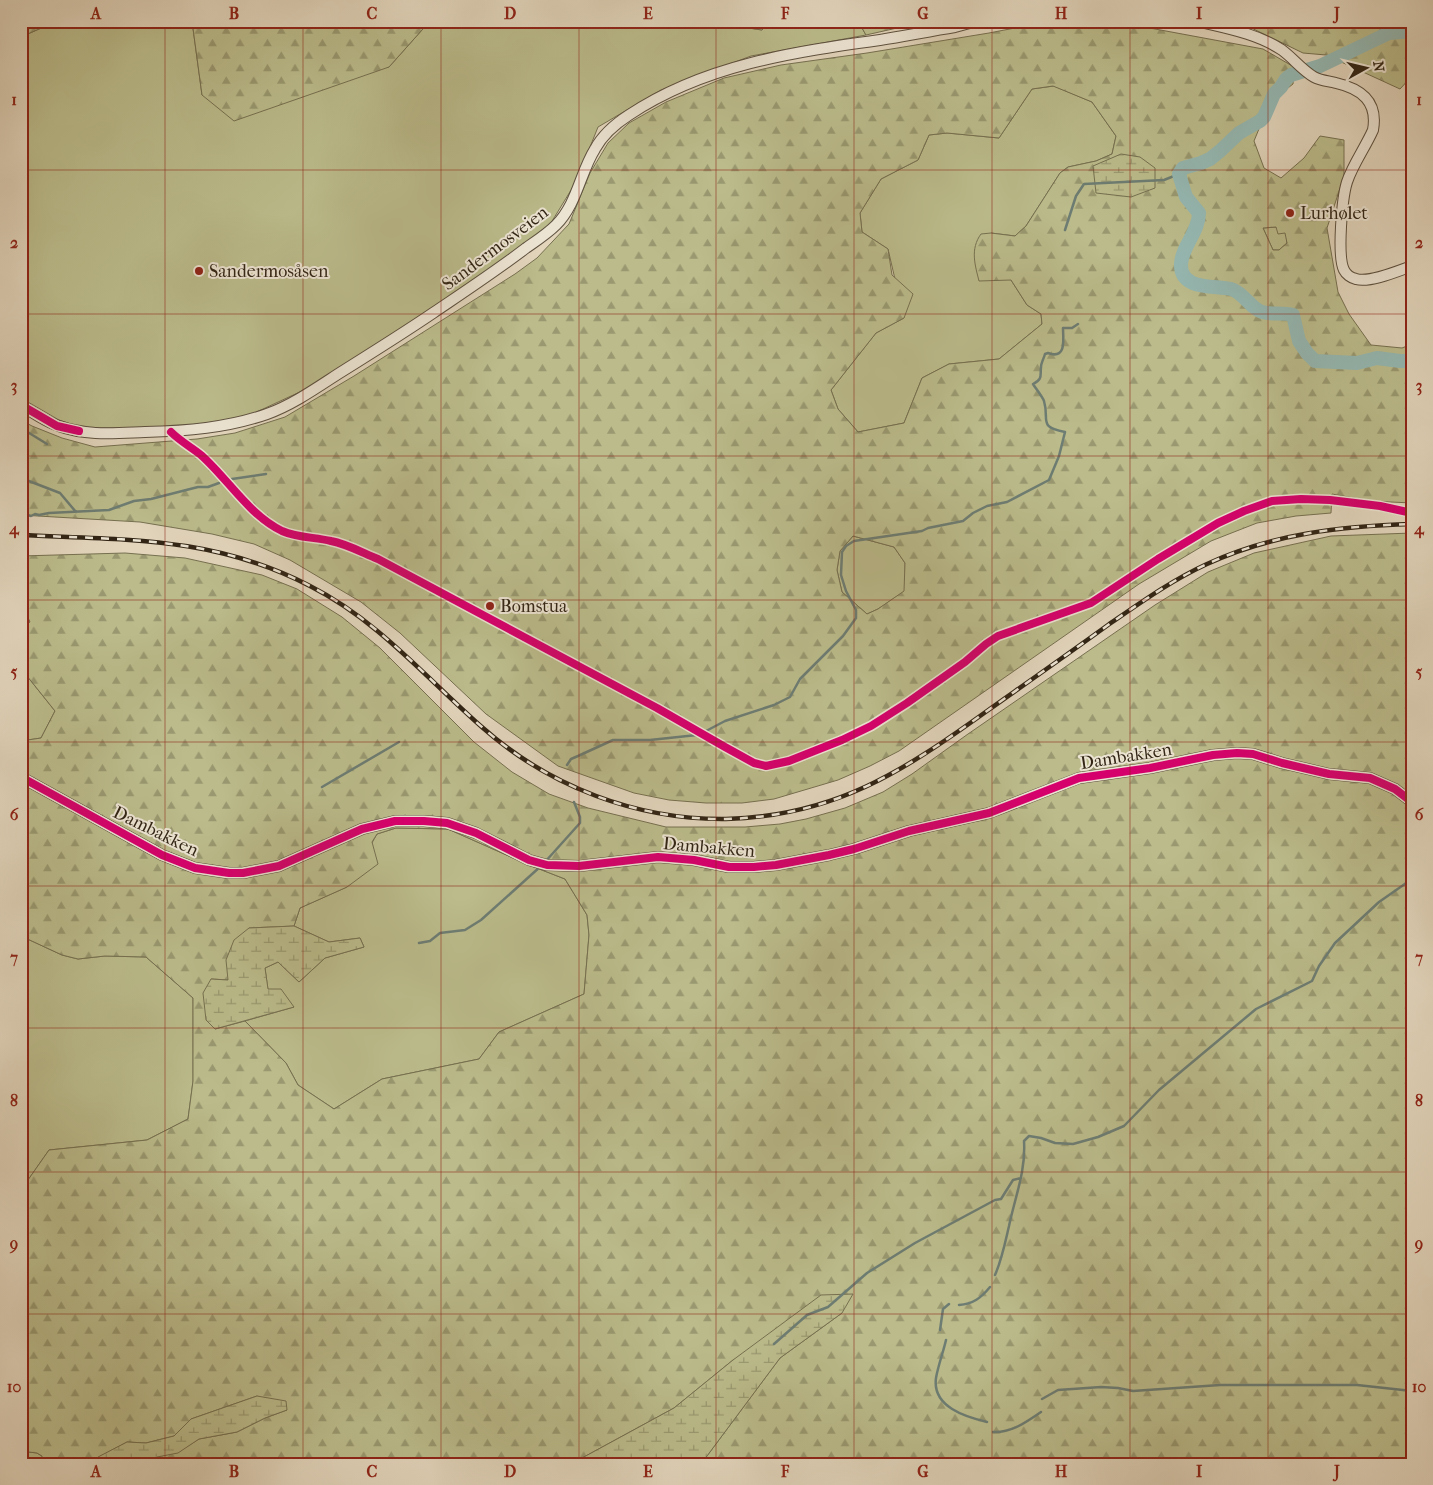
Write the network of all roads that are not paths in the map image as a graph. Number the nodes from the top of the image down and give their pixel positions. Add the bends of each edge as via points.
1 (977, 21) edge
2 (1196, 21) edge
3 (1412, 266) edge
4 (21, 405) edge
5 (21, 777) edge
6 (1412, 802) edge

1 - 4 street, Sandermosveien via 758,60 732,67 652,101 620,120 603,136 570,206 558,223 541,238 472,288 286,406 232,424 171,432 79,432 57,426
2 - 3 street via 1247,34 1276,46 1320,80 1346,86 1367,98 1374,117 1373,130 1343,194 1344,271 1360,280
5 - 6 street, Dambakken via 162,855 195,868 229,873 279,866 362,829 402,821 447,823 547,865 578,866 658,857 729,867 776,865 854,849 909,831 994,812 1079,778 1237,753 1253,754 1329,774 1370,778 1395,789

